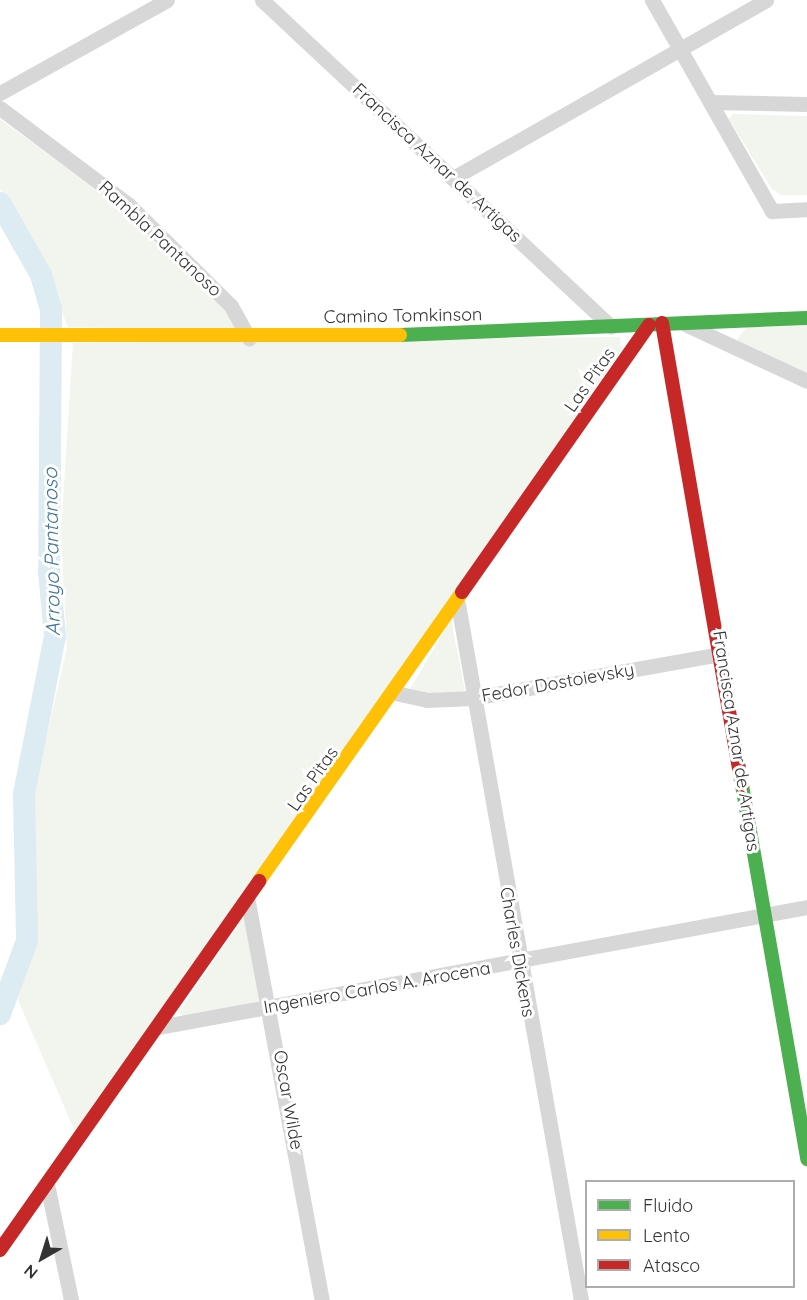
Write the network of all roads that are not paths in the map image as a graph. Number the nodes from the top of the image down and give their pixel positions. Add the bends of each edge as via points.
1 (167, 0) edge
2 (262, 0) edge
3 (652, 0) edge
4 (766, 0) edge
5 (680, 49) junction
6 (0, 93) edge
7 (710, 102) junction
8 (807, 104) edge
9 (0, 108) edge
10 (453, 178) junction
11 (807, 209) edge
12 (807, 318) edge
13 (682, 323) junction
14 (656, 324) junction
15 (611, 327) junction
16 (0, 335) edge
17 (249, 338) junction
18 (807, 381) edge
19 (458, 604) junction
20 (721, 654) junction
21 (395, 693) junction
22 (473, 698) junction
23 (248, 902) junction
24 (807, 907) edge
25 (763, 915) junction
26 (519, 962) junction
27 (271, 1004) junction
28 (159, 1027) junction
29 (807, 1159) edge
30 (47, 1184) junction
31 (0, 1250) edge
32 (71, 1300) edge
33 (322, 1300) edge
34 (581, 1300) edge

1 - 6 street
2 - 10 street, Francisca Aznar de Artigas
3 - 5 street
4 - 5 street
5 - 7 street
5 - 10 street
7 - 8 street
7 - 11 street via 772,211
9 - 17 street, Rambla Pantanoso via 129,205 231,306
10 - 15 street, Francisca Aznar de Artigas
12 - 13 street, Camino Tomkinson
13 - 14 street, Camino Tomkinson
13 - 18 street
14 - 15 street, Camino Tomkinson
14 - 19 street, Las Pitas
14 - 20 street, Francisca Aznar de Artigas
15 - 17 street, Camino Tomkinson
16 - 17 street, Camino Tomkinson
19 - 21 street, Las Pitas
19 - 22 street, Charles Dickens
20 - 22 street, Fedor Dostoievsky
20 - 25 street, Francisca Aznar de Artigas
21 - 22 street, Fedor Dostoievsky via 427,700
21 - 23 street, Las Pitas
22 - 26 street, Charles Dickens
23 - 27 street, Oscar Wilde
23 - 28 street, Las Pitas
24 - 25 street, Ingeniero Carlos A. Arocena
25 - 26 street, Ingeniero Carlos A. Arocena
25 - 29 street, Francisca Aznar de Artigas
26 - 27 street, Ingeniero Carlos A. Arocena
26 - 34 street, Charles Dickens
27 - 28 street, Ingeniero Carlos A. Arocena
27 - 33 street, Oscar Wilde
28 - 30 street, Las Pitas
30 - 31 street, Las Pitas
30 - 32 street

